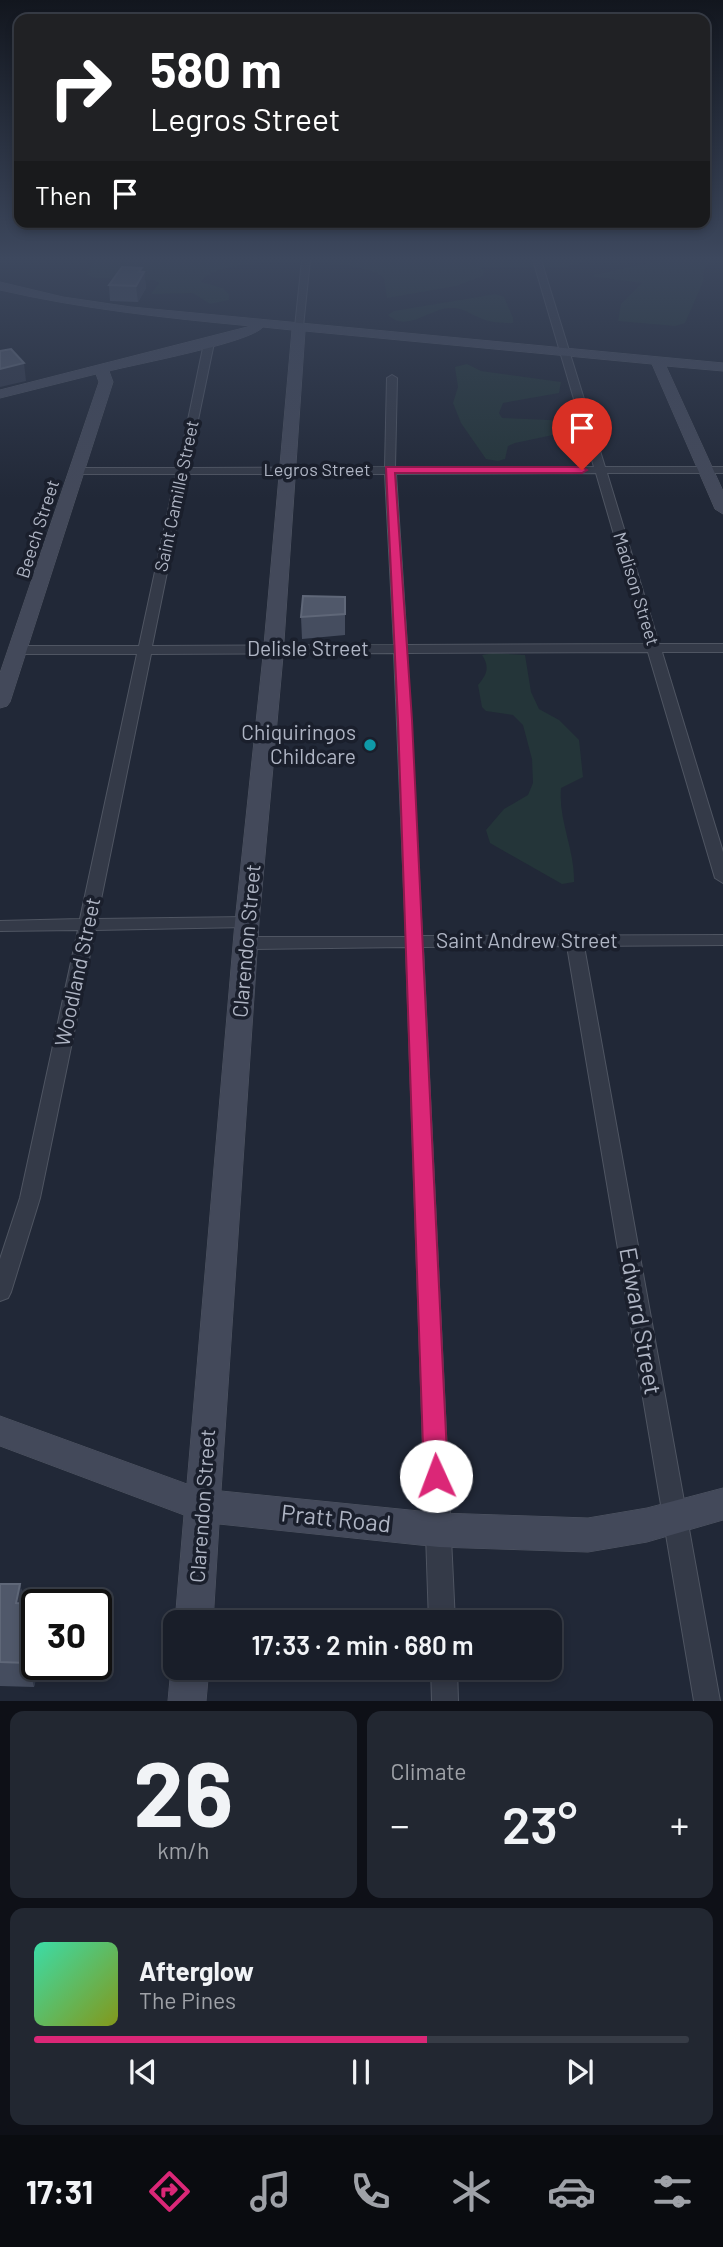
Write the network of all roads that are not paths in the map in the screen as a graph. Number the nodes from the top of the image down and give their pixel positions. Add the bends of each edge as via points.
1 (222, 339) edge
2 (298, 339) edge
3 (426, 339) edge
4 (562, 339) edge
5 (209, 343) junction
6 (566, 353) junction
7 (657, 361) junction
8 (723, 367) edge
9 (101, 369) junction
10 (392, 378) dead end
11 (0, 394) edge
12 (182, 470) junction
13 (288, 470) junction
14 (390, 470) junction
15 (598, 470) junction
16 (706, 470) junction
17 (723, 470) edge
18 (78, 471) junction
19 (723, 509) edge
20 (653, 648) junction
21 (723, 648) edge
22 (145, 649) junction
23 (274, 649) junction
24 (18, 650) junction
25 (401, 650) junction
26 (0, 702) edge
27 (723, 878) edge
28 (0, 926) edge
29 (87, 926) junction
30 (247, 933) junction
31 (723, 940) edge
32 (575, 941) junction
33 (413, 942) junction
34 (0, 1292) edge
35 (0, 1432) edge
36 (723, 1504) edge
37 (203, 1506) junction
38 (674, 1518) junction
39 (439, 1530) junction
40 (195, 1610) edge
41 (442, 1610) edge
42 (189, 1680) edge
43 (444, 1680) edge
44 (187, 1701) edge
45 (445, 1701) edge
46 (707, 1701) edge

1 - 5 street
2 - 13 street, Clarendon Street
3 - 6 street
4 - 6 street, Madison Street
5 - 9 street
5 - 12 street, Saint Camille Street
6 - 7 street
6 - 15 street, Madison Street
7 - 8 street
7 - 16 street
9 - 11 street
9 - 18 street, Beech Street via 106,382
10 - 14 street
12 - 13 street, Legros Street
12 - 18 street, Legros Street
12 - 22 street, Saint Camille Street
13 - 14 street, Legros Street
13 - 23 street, Clarendon Street
14 - 15 street, Legros Street
14 - 25 street
15 - 16 street, Legros Street
15 - 20 street, Madison Street
16 - 17 street, Legros Street
16 - 19 street
18 - 24 street, Beech Street
20 - 21 street, Delisle Street
20 - 25 street, Delisle Street
20 - 27 street, Madison Street
22 - 23 street, Delisle Street
22 - 24 street, Delisle Street
22 - 29 street, Woodland Street
23 - 25 street, Delisle Street
23 - 30 street, Clarendon Street
24 - 26 street, Beech Street
25 - 33 street
28 - 29 street, Saint Andrew Street
29 - 30 street, Saint Andrew Street
29 - 34 street, Woodland Street via 30,1198
30 - 33 street, Saint Andrew Street
30 - 37 street, Clarendon Street
31 - 32 street, Saint Andrew Street
32 - 33 street, Saint Andrew Street
32 - 38 street, Edward Street
33 - 39 street
35 - 37 street, Pratt Road
36 - 38 street, Pratt Road
37 - 39 street, Pratt Road
37 - 40 street, Clarendon Street
38 - 39 street, Pratt Road via 588,1535
38 - 46 street, Edward Street
39 - 41 street
42 - 44 street
43 - 45 street

